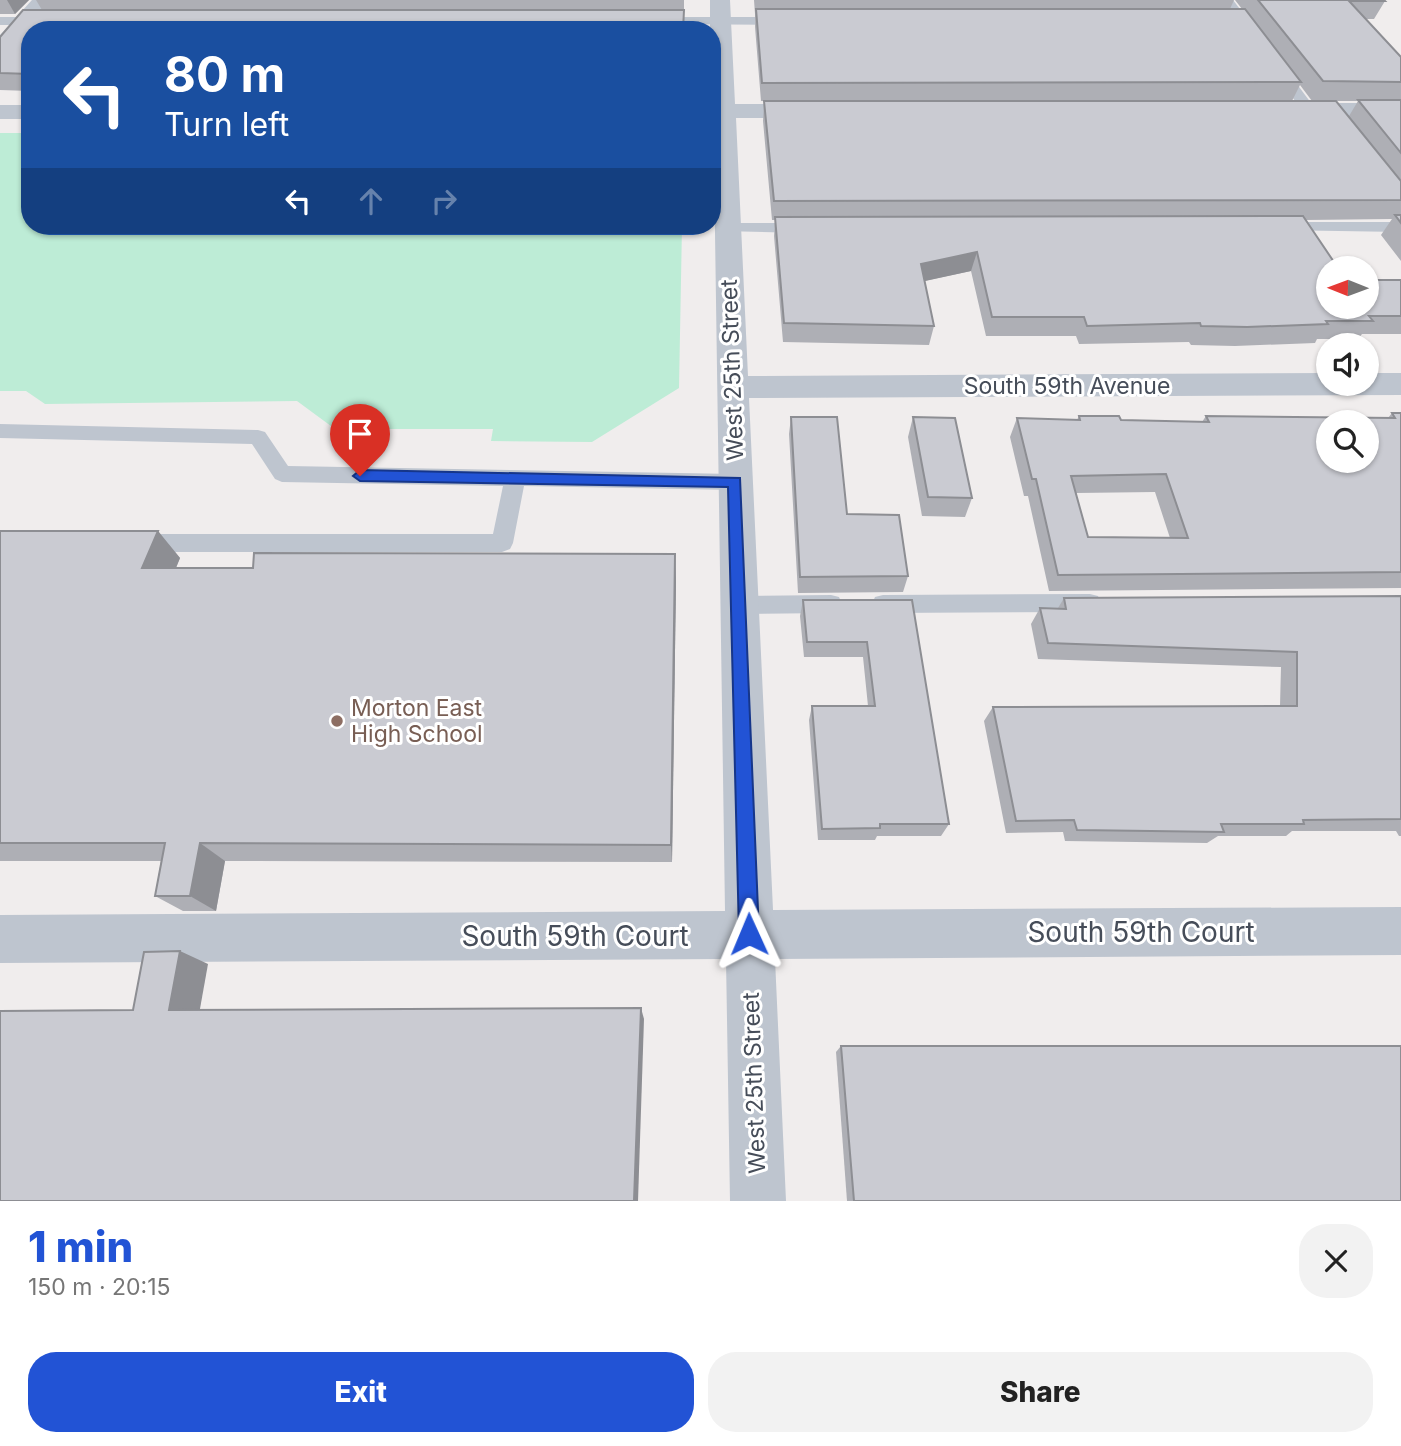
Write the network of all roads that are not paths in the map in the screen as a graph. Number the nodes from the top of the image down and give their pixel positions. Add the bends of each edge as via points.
1 (43, 0) edge
2 (1227, 0) edge
3 (721, 10) edge
4 (792, 20) edge
5 (0, 21) edge
6 (24, 21) junction
7 (50, 21) edge
8 (647, 21) edge
9 (21, 24) edge
10 (0, 48) edge
11 (1268, 110) edge
12 (1401, 110) edge
13 (721, 111) edge
14 (840, 111) edge
15 (0, 112) edge
16 (21, 112) edge
17 (1325, 114) junction
18 (721, 150) edge
19 (1263, 227) edge
20 (1401, 227) edge
21 (727, 228) junction
22 (821, 228) edge
23 (1401, 384) edge
24 (732, 387) junction
25 (3, 437) edge
26 (515, 478) junction
27 (735, 482) junction
28 (111, 543) edge
29 (1110, 602) edge
30 (738, 605) junction
31 (1401, 931) edge
32 (749, 934) junction
33 (0, 939) edge
34 (758, 1201) edge

1 - 6 street
2 - 17 lane via 1236,20
3 - 4 lane
3 - 8 lane
5 - 6 lane
6 - 7 lane
9 - 10 street
11 - 17 street
12 - 17 street
13 - 14 street
15 - 16 street
18 - 21 street, West 25th Street
19 - 20 lane
21 - 22 lane
21 - 24 street, West 25th Street
23 - 24 street, South 59th Avenue
24 - 27 street, West 25th Street
25 - 26 lane via 258,437 282,474
26 - 27 lane
26 - 28 lane via 502,542
27 - 30 street, West 25th Street
29 - 30 lane
30 - 32 street, West 25th Street
31 - 32 street, South 59th Court
32 - 33 street, South 59th Court
32 - 34 street, West 25th Street

